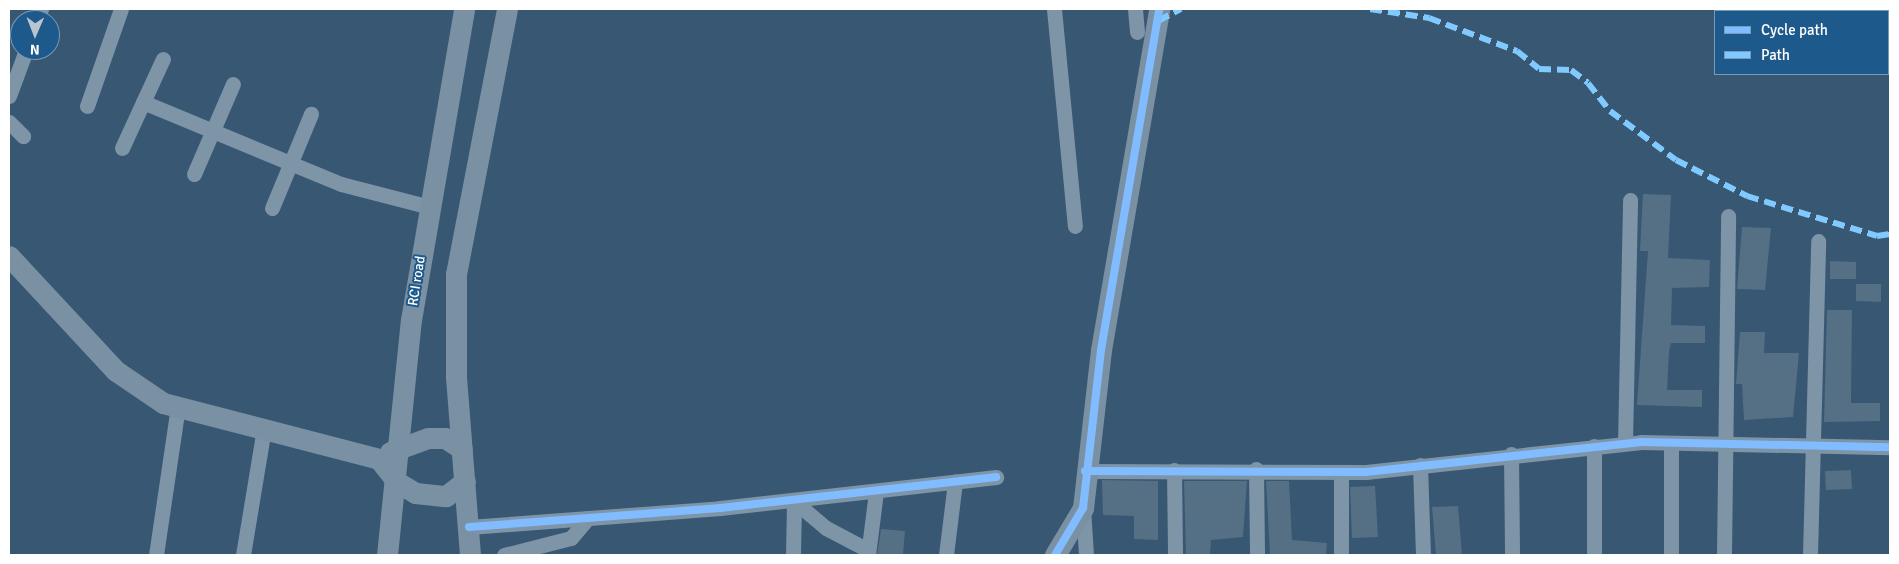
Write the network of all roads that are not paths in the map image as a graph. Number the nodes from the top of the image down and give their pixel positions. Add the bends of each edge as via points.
1 (121, 9) edge
2 (464, 9) edge
3 (507, 9) edge
4 (1054, 9) edge
5 (1135, 9) edge
6 (1159, 9) edge
7 (1137, 32) dead end
8 (163, 59) dead end
9 (22, 60) edge
10 (233, 84) dead end
11 (9, 96) edge
12 (143, 102) junction
13 (87, 106) dead end
14 (311, 114) dead end
15 (9, 122) edge
16 (213, 131) junction
17 (23, 136) dead end
18 (122, 148) dead end
19 (291, 163) junction
20 (194, 174) dead end
21 (1630, 200) dead end
22 (430, 207) junction
23 (272, 208) dead end
24 (1728, 216) dead end
25 (1076, 226) dead end
26 (1818, 241) dead end
27 (9, 256) edge
28 (178, 406) junction
29 (264, 428) junction
30 (1625, 443) junction
31 (1671, 443) junction
32 (401, 444) junction
33 (1723, 444) junction
34 (1812, 445) junction
35 (1594, 446) junction
36 (1890, 447) edge
37 (462, 449) junction
38 (1511, 454) junction
39 (379, 459) junction
40 (1420, 465) junction
41 (1256, 469) junction
42 (1174, 470) junction
43 (1085, 471) junction
44 (1340, 472) junction
45 (996, 477) dead end
46 (465, 481) junction
47 (397, 482) junction
48 (954, 482) junction
49 (876, 492) junction
50 (794, 500) junction
51 (1083, 508) junction
52 (588, 518) junction
53 (469, 526) junction
54 (537, 551) edge
55 (868, 553) edge
56 (156, 555) edge
57 (243, 555) edge
58 (386, 555) edge
59 (470, 555) edge
60 (504, 555) edge
61 (793, 555) edge
62 (946, 555) edge
63 (1055, 555) edge
64 (1086, 555) edge
65 (1175, 555) edge
66 (1257, 555) edge
67 (1341, 555) edge
68 (1423, 555) edge
69 (1512, 555) edge
70 (1594, 555) edge
71 (1671, 555) edge
72 (1724, 555) edge
73 (1810, 555) edge

1 - 13 street
2 - 22 main road, RCI road
3 - 37 main road via 456,274 453,322
4 - 25 street
5 - 7 street
6 - 43 main road
8 - 12 street
9 - 11 street
10 - 16 street
12 - 16 street
12 - 18 street
14 - 19 street
15 - 17 street
16 - 19 street
16 - 20 street
19 - 22 street via 342,184
19 - 23 street
21 - 30 street
22 - 32 main road, RCI road via 411,320
24 - 33 street
26 - 34 street
27 - 28 main road via 116,371 163,402
28 - 29 main road
28 - 56 street
29 - 39 main road
29 - 57 street
30 - 31 street
30 - 35 street
31 - 33 street
31 - 71 street
32 - 37 main road via 445,438
32 - 39 main road
32 - 47 main road, RCI road
33 - 34 street
33 - 72 street
34 - 36 street
34 - 73 street
35 - 38 street
35 - 70 street
37 - 46 main road
38 - 40 street
38 - 69 street
39 - 47 main road
40 - 44 street
40 - 68 street
41 - 42 street
41 - 44 street
41 - 66 street
42 - 43 street
42 - 65 street
43 - 51 main road
44 - 67 street
45 - 48 street
46 - 47 main road via 446,496 432,498
46 - 53 main road
47 - 58 main road, RCI road
48 - 49 street
48 - 62 street
49 - 50 street
49 - 55 street
50 - 52 street
50 - 55 street via 826,528
50 - 61 street
51 - 63 main road
51 - 64 street
52 - 53 street
52 - 54 street via 571,538
53 - 59 main road
54 - 60 street

